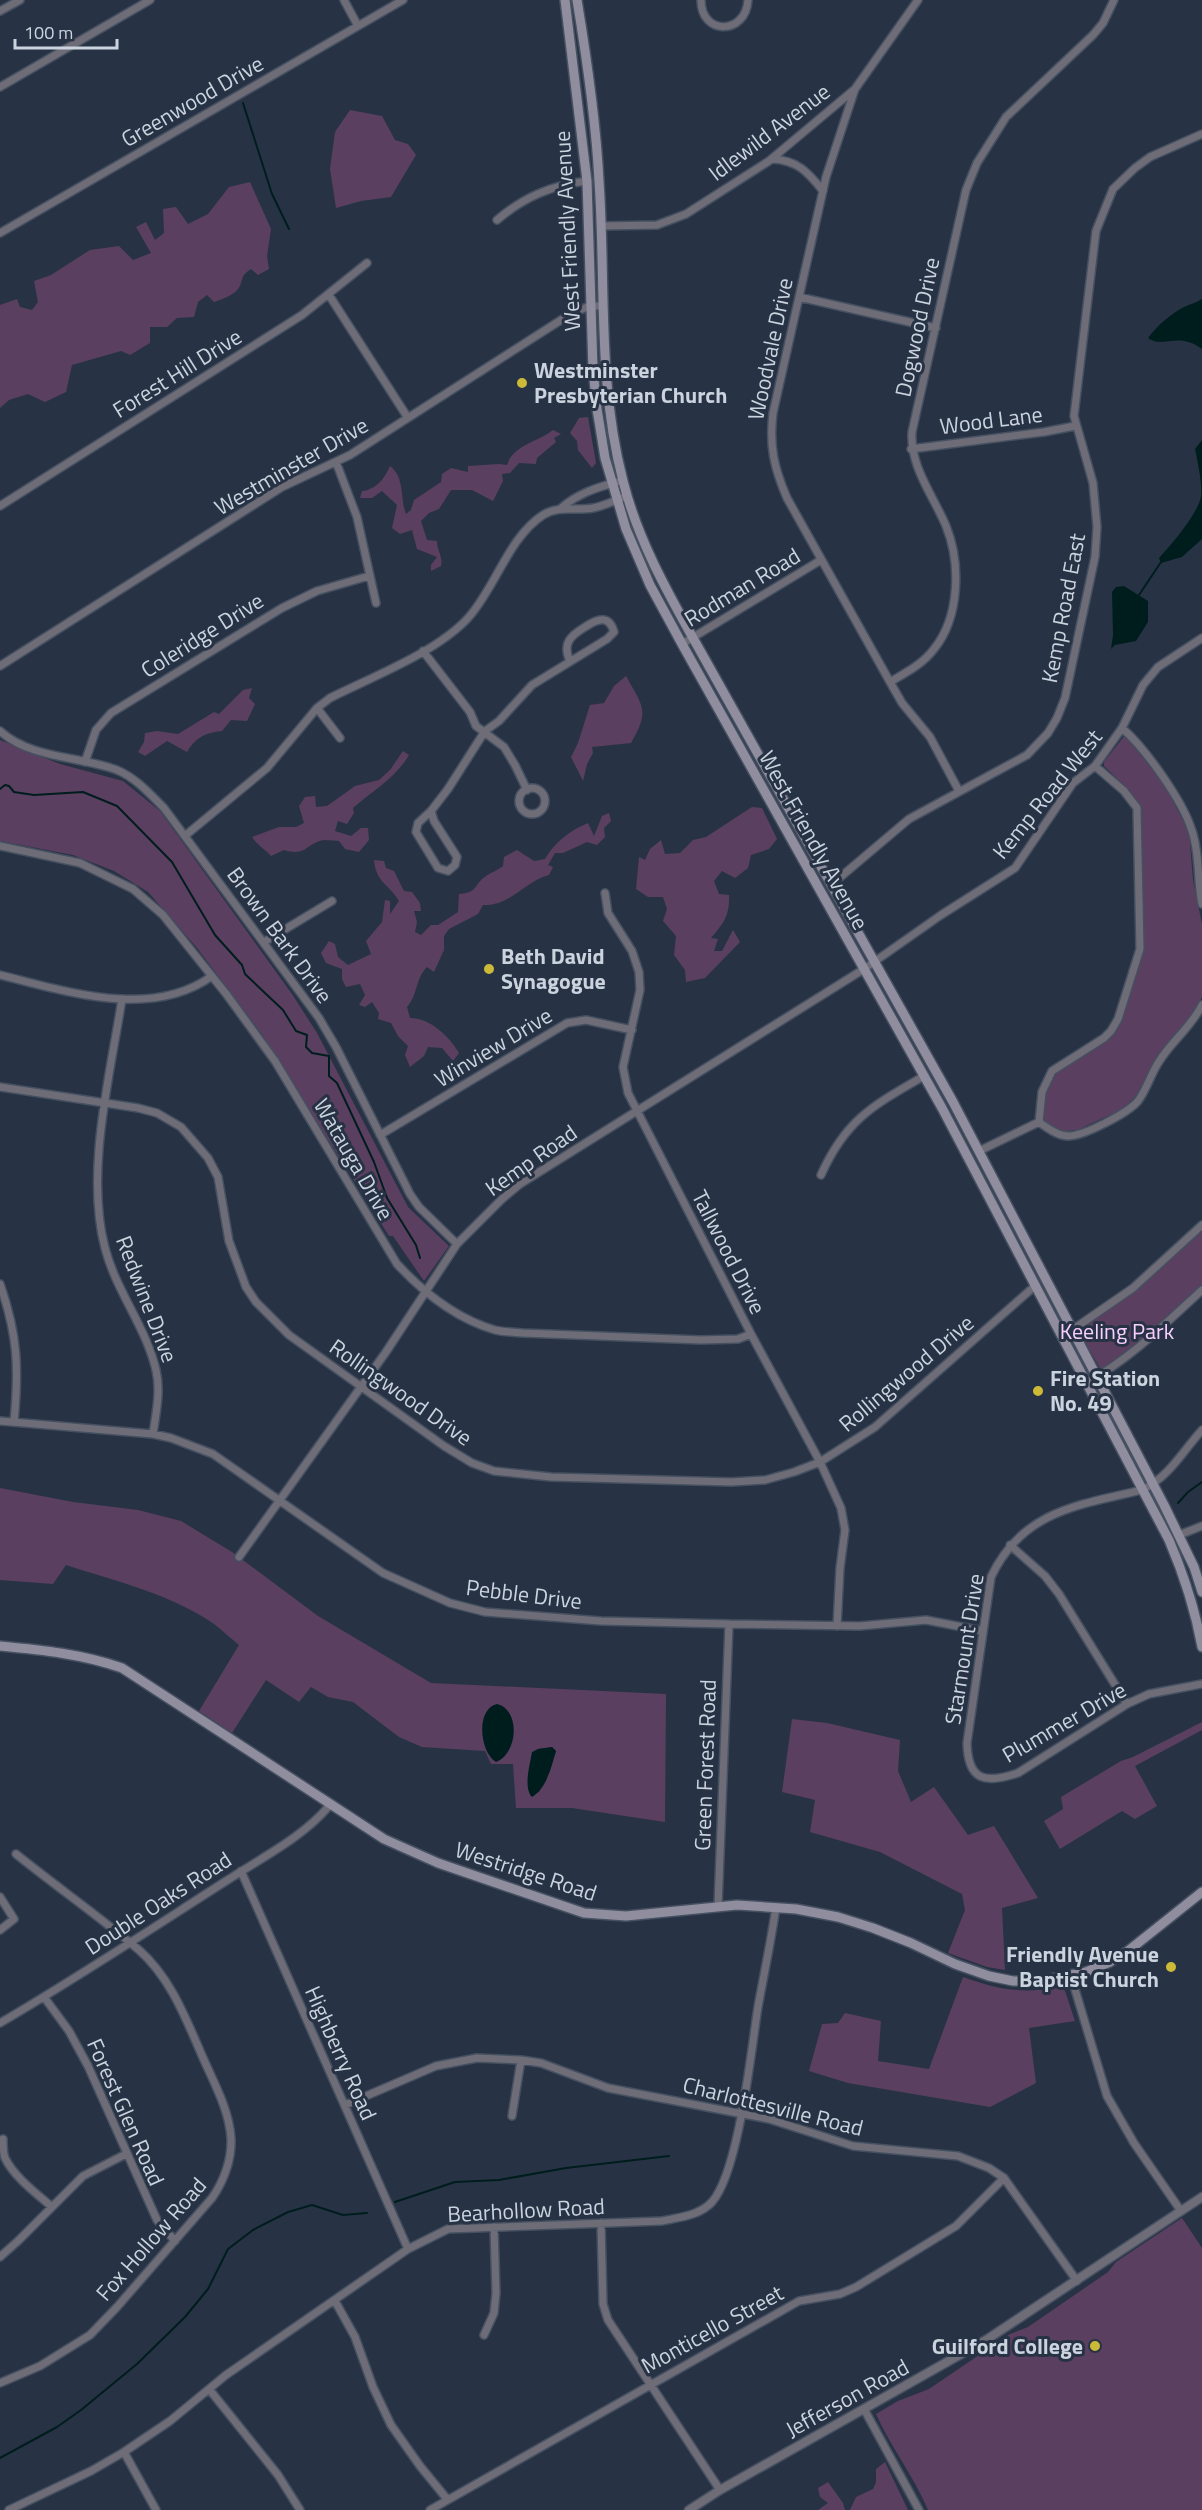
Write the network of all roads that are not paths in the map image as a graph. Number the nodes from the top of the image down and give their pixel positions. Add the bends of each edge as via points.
1 (20, 0) edge
2 (150, 0) edge
3 (344, 0) edge
4 (403, 0) edge
5 (565, 0) edge
6 (577, 0) edge
7 (701, 0) edge
8 (748, 0) edge
9 (918, 0) edge
10 (1114, 0) edge
11 (0, 11) edge
12 (358, 26) junction
13 (0, 87) edge
14 (855, 89) junction
15 (1202, 134) edge
16 (772, 159) junction
17 (587, 182) junction
18 (822, 191) junction
19 (496, 220) dead end
20 (601, 226) junction
21 (0, 233) edge
22 (367, 263) dead end
23 (329, 295) junction
24 (798, 297) junction
25 (590, 306) junction
26 (603, 306) junction
27 (936, 328) junction
28 (408, 418) junction
29 (1076, 426) junction
30 (911, 449) junction
31 (336, 462) junction
32 (622, 481) junction
33 (611, 484) junction
34 (627, 496) junction
35 (616, 500) junction
36 (0, 506) edge
37 (560, 509) junction
38 (820, 560) junction
39 (369, 576) junction
40 (376, 603) dead end
41 (693, 638) junction
42 (1201, 639) edge
43 (682, 644) junction
44 (423, 651) junction
45 (570, 661) junction
46 (0, 666) edge
47 (890, 682) junction
48 (317, 708) junction
49 (1122, 728) junction
50 (0, 731) edge
51 (485, 732) junction
52 (340, 738) dead end
53 (85, 762) junction
54 (1095, 766) junction
55 (527, 789) dead end
56 (959, 791) junction
57 (431, 811) junction
58 (186, 835) junction
59 (0, 846) edge
60 (831, 885) junction
61 (605, 893) dead end
62 (332, 901) dead end
63 (1202, 904) edge
64 (264, 942) junction
65 (874, 962) junction
66 (864, 969) junction
67 (0, 975) edge
68 (212, 976) junction
69 (122, 999) junction
70 (1202, 1005) edge
71 (632, 1029) junction
72 (924, 1076) junction
73 (0, 1087) edge
74 (106, 1103) junction
75 (636, 1111) junction
76 (1039, 1122) junction
77 (380, 1135) junction
78 (979, 1151) junction
79 (821, 1175) dead end
80 (1202, 1226) edge
81 (458, 1245) junction
82 (0, 1284) edge
83 (1036, 1285) junction
84 (1202, 1290) edge
85 (425, 1292) junction
86 (1072, 1330) junction
87 (752, 1334) junction
88 (1097, 1377) junction
89 (1086, 1383) junction
90 (361, 1386) junction
91 (0, 1421) edge
92 (14, 1422) junction
93 (1202, 1430) edge
94 (153, 1434) junction
95 (820, 1462) junction
96 (1154, 1484) junction
97 (1142, 1490) junction
98 (280, 1501) junction
99 (1202, 1526) edge
100 (1179, 1535) junction
101 (1010, 1545) junction
102 (239, 1557) dead end
103 (1202, 1592) edge
104 (729, 1624) junction
105 (837, 1626) junction
106 (983, 1630) junction
107 (0, 1646) edge
108 (1202, 1647) edge
109 (1202, 1683) edge
110 (1127, 1704) junction
111 (979, 1776) joint
112 (330, 1806) junction
113 (16, 1854) dead end
114 (241, 1871) junction
115 (1202, 1892) edge
116 (0, 1897) edge
117 (718, 1906) junction
118 (776, 1907) junction
119 (0, 1930) edge
120 (130, 1944) junction
121 (1071, 1976) junction
122 (44, 1997) junction
123 (0, 2023) edge
124 (521, 2060) junction
125 (345, 2105) junction
126 (741, 2113) junction
127 (512, 2116) dead end
128 (3, 2139) dead end
129 (126, 2154) junction
130 (1004, 2178) junction
131 (1202, 2197) edge
132 (52, 2207) junction
133 (1181, 2211) junction
134 (601, 2223) junction
135 (494, 2227) junction
136 (175, 2241) junction
137 (408, 2249) junction
138 (0, 2256) edge
139 (1077, 2281) junction
140 (335, 2301) junction
141 (484, 2335) dead end
142 (0, 2383) edge
143 (652, 2384) junction
144 (209, 2389) junction
145 (864, 2409) junction
146 (124, 2452) junction
147 (720, 2490) junction
148 (447, 2499) junction
149 (9, 2510) edge
150 (156, 2510) edge
151 (300, 2510) edge
152 (430, 2510) edge
153 (689, 2510) edge
154 (919, 2510) edge

1 - 11 street
2 - 13 street
3 - 12 street
4 - 12 street, Greenwood Drive
5 - 17 main road, West Friendly Avenue
6 - 20 main road, West Friendly Avenue via 594,130
7 - 8 street via 706,19 719,26 740,21
9 - 14 street, Woodvale Drive
10 - 27 street, Dogwood Drive via 1093,35 1006,117 977,163 966,190
12 - 21 street, Greenwood Drive
14 - 16 street, Idlewild Avenue
14 - 18 street, Woodvale Drive
15 - 29 street, Kemp Road East via 1150,157 1135,168 1113,189 1104,207 1096,231 1074,416
16 - 18 street via 801,167
16 - 20 street, Idlewild Avenue via 687,214 657,225
17 - 19 street via 538,192
17 - 25 main road, West Friendly Avenue
18 - 24 street, Woodvale Drive
20 - 26 main road, West Friendly Avenue
22 - 23 street, Forest Hill Drive
23 - 28 street
23 - 36 street, Forest Hill Drive
24 - 27 street
24 - 38 street, Woodvale Drive via 770,437 779,480
25 - 26 street, Westminster Drive
25 - 28 street, Westminster Drive
25 - 33 main road, West Friendly Avenue via 597,409
26 - 32 main road, West Friendly Avenue via 609,407
27 - 30 street, Dogwood Drive
28 - 31 street, Westminster Drive
29 - 30 street, Wood Lane
29 - 56 street, Kemp Road East via 1093,483 1095,557 1065,698 1048,733 1027,755
30 - 47 street, Dogwood Drive via 946,527 955,564 955,591 951,615 935,648 922,662
31 - 39 street via 357,517
31 - 46 street, Westminster Drive via 282,487
32 - 33 street
32 - 34 main road, West Friendly Avenue
33 - 35 main road, West Friendly Avenue
33 - 37 street via 587,491
34 - 35 street
34 - 41 main road, West Friendly Avenue via 661,580
35 - 37 street via 594,508
35 - 43 main road, West Friendly Avenue via 650,585
37 - 44 street via 545,513 530,525 468,618
38 - 41 street, Rodman Road
38 - 47 street, Woodvale Drive
39 - 40 street
39 - 53 street, Coleridge Drive via 317,591 282,608 111,713 96,730
41 - 43 street, Rodman Road
41 - 60 main road, West Friendly Avenue
42 - 49 street, Kemp Road West via 1158,667 1143,685
43 - 66 main road, West Friendly Avenue
44 - 48 street
44 - 51 street via 470,712 476,726
45 - 45 street via 614,632 606,619 599,618 571,635 567,644
45 - 51 street via 532,685
47 - 56 street, Woodvale Drive via 930,737
48 - 52 street
48 - 58 street via 267,768
49 - 54 street, Kemp Road West
49 - 63 street via 1151,762 1185,813 1192,831
50 - 53 street, Brown Bark Drive via 27,747
51 - 55 street via 504,747
51 - 57 street
53 - 58 street, Brown Bark Drive via 132,779
54 - 65 street, Kemp Road West via 1073,783 1015,868
54 - 76 street via 1137,807 1140,949 1115,1025 1104,1038 1052,1071 1042,1092
56 - 60 street, Kemp Road East via 909,819
57 - 57 street via 418,823 416,832 438,868 448,871 457,857
58 - 64 street, Brown Bark Drive
59 - 68 street, Watauga Drive via 80,863 133,889 163,915
60 - 65 main road, West Friendly Avenue
61 - 71 street, Tallwood Drive via 608,913 632,951 639,972 640,990
62 - 64 street
64 - 77 street, Brown Bark Drive via 319,1018
65 - 66 street, Kemp Road West
65 - 78 main road, West Friendly Avenue
66 - 72 main road, West Friendly Avenue
66 - 75 street, Kemp Road
67 - 69 street
68 - 69 street via 186,992 164,998
68 - 85 street, Watauga Drive via 275,1061 397,1264
69 - 74 street, Redwine Drive
70 - 76 street via 1192,1023 1160,1059 1138,1100 1128,1110 1080,1134 1066,1136
71 - 75 street, Tallwood Drive via 623,1067
71 - 77 street, Winview Drive via 586,1020 567,1023
72 - 79 street via 857,1119
72 - 83 main road, West Friendly Avenue
73 - 74 street, Rollingwood Drive
74 - 90 street, Rollingwood Drive via 157,1113 181,1126 208,1158 218,1177 229,1241 246,1287 256,1302 289,1335
74 - 94 street, Redwine Drive via 97,1185 100,1219 112,1272 157,1372 159,1394
75 - 81 street, Kemp Road via 520,1184
75 - 87 street, Tallwood Drive
76 - 78 street
77 - 81 street, Brown Bark Drive via 410,1194
78 - 86 main road, West Friendly Avenue
80 - 86 street via 1133,1288
81 - 85 street, Kemp Road
82 - 92 street via 17,1352
83 - 89 main road, West Friendly Avenue
83 - 95 street, Rollingwood Drive via 875,1427
84 - 88 street via 1131,1353
85 - 87 street, Watauga Drive via 496,1330 701,1340 738,1339
85 - 90 street, Kemp Road
86 - 88 main road, West Friendly Avenue
87 - 95 street, Tallwood Drive
88 - 89 street
88 - 96 main road, West Friendly Avenue
89 - 97 main road, West Friendly Avenue
90 - 95 street, Rollingwood Drive via 444,1446 494,1471 551,1477 732,1482 765,1480
90 - 98 street, Kemp Road
91 - 92 street, Pebble Drive
92 - 94 street, Pebble Drive
93 - 96 street, Starmount Drive via 1168,1473
94 - 98 street, Pebble Drive via 213,1454
95 - 105 street, Tallwood Drive via 845,1520
96 - 97 street, Starmount Drive
96 - 100 main road, West Friendly Avenue
97 - 101 street, Starmount Drive via 1040,1520
97 - 108 main road, West Friendly Avenue via 1183,1572
98 - 102 street, Kemp Road
98 - 104 street, Pebble Drive via 383,1573 450,1604 531,1617
99 - 100 street
100 - 103 main road, West Friendly Avenue
101 - 106 street, Starmount Drive via 991,1577
101 - 110 street via 1059,1594
104 - 105 street, Pebble Drive
104 - 117 street, Green Forest Road
105 - 106 street, Pebble Drive via 926,1620
106 - 111 street, Starmount Drive via 967,1743 968,1761
107 - 112 main road, Westridge Road via 94,1658 122,1668
109 - 110 street, Plummer Drive via 1149,1694
110 - 111 street, Plummer Drive via 1018,1773 995,1780
112 - 114 street, Double Oaks Road via 287,1842
112 - 117 main road, Westridge Road via 421,1856 572,1910 612,1917
113 - 120 street, Fox Hollow Road
114 - 120 street, Double Oaks Road
114 - 125 street, Highberry Road
115 - 121 main road, Westridge Road via 1118,1957
116 - 119 street via 14,1919
117 - 118 main road, Westridge Road
118 - 121 main road, Westridge Road via 838,1917 873,1928 989,1976 1040,1981
118 - 126 street, Bearhollow Road
120 - 122 street, Double Oaks Road
120 - 136 street, Fox Hollow Road via 161,1974 172,1991 230,2126 231,2151 221,2185
121 - 133 street via 1107,2096
122 - 123 street, Double Oaks Road
122 - 129 street, Forest Glen Road via 77,2046
124 - 125 street, Charlottesville Road via 477,2058 436,2066
124 - 126 street, Charlottesville Road via 541,2063 608,2088
124 - 127 street
125 - 137 street, Highberry Road
126 - 130 street, Charlottesville Road via 853,2146 958,2156
126 - 134 street, Bearhollow Road via 729,2169 721,2189 705,2209 662,2221
128 - 132 street via 4,2157 11,2167
129 - 132 street via 83,2176
129 - 136 street, Forest Glen Road via 157,2220
130 - 139 street, Charlottesville Road
130 - 143 street, Monticello Street via 956,2226 856,2287 799,2301
131 - 133 street, Jefferson Road
132 - 138 street
133 - 139 street, Jefferson Road
134 - 135 street, Bearhollow Road
134 - 143 street via 603,2304 609,2320
135 - 137 street, Bearhollow Road via 448,2229
135 - 141 street via 496,2293 494,2313
136 - 142 street, Fox Hollow Road via 90,2334 40,2366
137 - 140 street, Bearhollow Road
139 - 145 street, Jefferson Road via 986,2340
140 - 144 street, Bearhollow Road
140 - 148 street via 355,2337 392,2425
143 - 147 street
143 - 148 street, Monticello Street
144 - 146 street, Bearhollow Road
144 - 151 street via 278,2475
145 - 147 street, Jefferson Road
145 - 154 street
146 - 149 street, Bearhollow Road
146 - 150 street
147 - 153 street, Jefferson Road
148 - 152 street, Monticello Street

